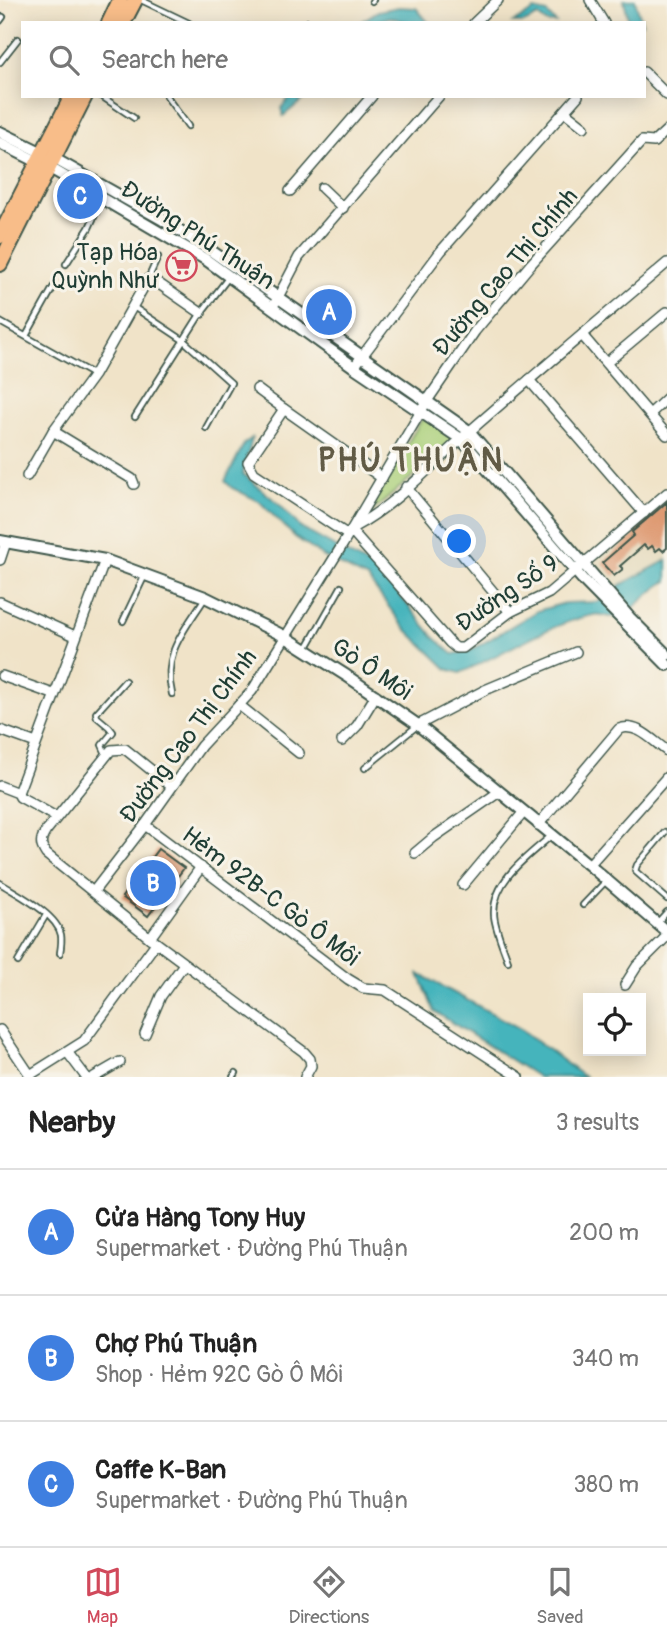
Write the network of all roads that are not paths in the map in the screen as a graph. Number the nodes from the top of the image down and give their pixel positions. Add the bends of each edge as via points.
1 (120, 0) edge
2 (135, 0) edge
3 (141, 0) edge
4 (498, 0) edge
5 (590, 0) edge
6 (110, 21) edge
7 (124, 21) edge
8 (185, 21) edge
9 (476, 21) edge
10 (603, 21) edge
11 (18, 39) dead end
12 (0, 62) edge
13 (646, 74) edge
14 (667, 95) edge
15 (71, 98) edge
16 (84, 98) edge
17 (104, 98) edge
18 (167, 98) edge
19 (370, 98) edge
20 (437, 98) edge
21 (576, 98) edge
22 (565, 112) junction
23 (135, 118) dead end
24 (188, 126) dead end
25 (584, 127) dead end
26 (667, 130) edge
27 (0, 132) edge
28 (0, 143) edge
29 (47, 160) junction
30 (322, 188) dead end
31 (290, 191) dead end
32 (102, 198) junction
33 (343, 208) junction
34 (0, 236) edge
35 (158, 257) dead end
36 (0, 264) edge
37 (66, 264) dead end
38 (666, 265) edge
39 (230, 276) junction
40 (148, 279) junction
41 (54, 286) dead end
42 (275, 302) junction
43 (131, 306) junction
44 (667, 312) edge
45 (201, 313) junction
46 (0, 322) edge
47 (582, 335) junction
48 (26, 336) junction
49 (183, 340) junction
50 (361, 356) junction
51 (606, 363) junction
52 (354, 368) junction
53 (94, 374) junction
54 (529, 380) junction
55 (257, 389) dead end
56 (667, 398) edge
57 (424, 405) junction
58 (284, 409) junction
59 (650, 414) junction
60 (135, 416) dead end
61 (206, 428) dead end
62 (54, 431) junction
63 (465, 435) junction
64 (667, 435) edge
65 (27, 476) dead end
66 (382, 478) junction
67 (134, 484) dead end
68 (406, 488) junction
69 (667, 493) edge
70 (644, 513) junction
71 (351, 531) junction
72 (3, 542) edge
73 (0, 560) edge
74 (105, 560) junction
75 (580, 567) junction
76 (146, 575) junction
77 (341, 587) dead end
78 (205, 597) junction
79 (0, 602) edge
80 (510, 612) junction
81 (123, 621) dead end
82 (627, 621) junction
83 (75, 636) junction
84 (284, 636) junction
85 (305, 649) junction
86 (576, 652) dead end
87 (667, 655) edge
88 (667, 665) edge
89 (2, 676) dead end
90 (125, 681) dead end
91 (53, 694) junction
92 (172, 694) dead end
93 (376, 695) junction
94 (239, 705) junction
95 (418, 725) junction
96 (0, 730) edge
97 (342, 741) dead end
98 (36, 743) junction
99 (667, 751) edge
100 (299, 753) dead end
101 (106, 754) junction
102 (365, 768) dead end
103 (667, 777) edge
104 (0, 786) edge
105 (172, 786) junction
106 (18, 793) junction
107 (499, 793) junction
108 (523, 813) junction
109 (56, 817) junction
110 (145, 825) junction
111 (538, 825) junction
112 (664, 832) dead end
113 (551, 835) junction
114 (415, 853) dead end
115 (589, 865) junction
116 (201, 867) junction
117 (607, 880) junction
118 (0, 883) edge
119 (463, 885) dead end
120 (94, 891) junction
121 (667, 899) edge
122 (583, 905) dead end
123 (667, 912) edge
124 (46, 915) junction
125 (657, 924) junction
126 (667, 934) edge
127 (153, 940) junction
128 (60, 953) dead end
129 (508, 961) dead end
130 (18, 962) dead end
131 (184, 964) junction
132 (625, 985) dead end
133 (0, 1030) edge
134 (145, 1034) dead end
135 (68, 1053) junction
136 (120, 1062) dead end
137 (86, 1077) edge
138 (94, 1077) edge
139 (305, 1077) edge
140 (519, 1077) edge

1 - 6 main road
2 - 7 main road
3 - 8 lane
4 - 9 street
5 - 10 street
11 - 12 lane
13 - 14 street
15 - 29 main road
16 - 29 main road
17 - 23 lane
18 - 24 lane
19 - 31 street
20 - 33 street
21 - 22 street
22 - 25 street
22 - 50 street via 441,251
26 - 57 street, Đường Cao Thị Chính via 654,142 642,141 531,264 475,331
27 - 29 street, Đường Phú Thuận
28 - 29 street, Đường Phú Thuận
29 - 32 street, Đường Phú Thuận
29 - 34 main road
29 - 36 main road
29 - 42 street, Đường Phú Thuận via 163,220 210,250
30 - 33 street
32 - 37 lane
32 - 39 street, Đường Phú Thuận
33 - 42 street via 299,257
35 - 40 lane
38 - 47 street
39 - 42 street, Đường Phú Thuận
39 - 45 lane
40 - 43 street
40 - 45 street
41 - 48 lane
42 - 50 street, Đường Phú Thuận
42 - 52 street, Đường Phú Thuận
43 - 49 lane
43 - 53 street
44 - 51 street
45 - 49 lane
46 - 48 lane
47 - 51 street
47 - 54 street
48 - 53 lane
49 - 60 lane
49 - 61 lane via 231,386
50 - 52 street
50 - 57 street, Đường Phú Thuận
51 - 59 street
52 - 57 street, Đường Phú Thuận
53 - 62 street
54 - 63 street
54 - 70 street
55 - 58 street
56 - 59 street
57 - 63 street, Đường Phú Thuận
57 - 66 street, Đường Cao Thị Chính
58 - 66 street
58 - 71 street, Đường Số 9 via 248,462 250,468
59 - 64 street
62 - 65 street
62 - 67 street
63 - 68 street
63 - 75 street, Đường Phú Thuận
66 - 71 street, Đường Cao Thị Chính
68 - 71 street
68 - 80 street
69 - 70 street, Đường Số 9
70 - 75 street, Đường Số 9
71 - 80 street, Đường Số 9 via 456,648 463,648
71 - 84 street, Đường Cao Thị Chính
72 - 73 street
72 - 74 street, Gò Ô Môi
74 - 76 street, Gò Ô Môi
74 - 83 street
75 - 80 street, Đường Số 9 via 549,593
75 - 82 street, Đường Phú Thuận
76 - 78 street, Gò Ô Môi
76 - 81 lane
77 - 85 lane
78 - 84 street, Gò Ô Môi
78 - 92 lane via 170,659
79 - 83 street
82 - 87 street
82 - 88 street, Đường Phú Thuận
83 - 91 street
84 - 85 street, Gò Ô Môi
84 - 94 street, Đường Cao Thị Chính
85 - 93 street, Gò Ô Môi
86 - 95 street via 485,690
89 - 91 street
90 - 101 lane via 96,713 113,732 102,746
91 - 98 street
93 - 95 street, Gò Ô Môi
93 - 97 street
94 - 100 street
94 - 105 street, Đường Cao Thị Chính
95 - 102 lane
95 - 107 street, Gò Ô Môi
96 - 98 street
98 - 106 street
99 - 111 street via 636,728 619,729
101 - 105 street via 125,749
101 - 109 street
103 - 115 street
104 - 106 street
105 - 110 street, Đường Cao Thị Chính
106 - 109 street
107 - 108 street, Gò Ô Môi
107 - 114 street
108 - 111 street, Gò Ô Môi
108 - 119 street
109 - 120 street via 42,837 42,849
110 - 116 street, Hẻm 92B-C Gò Ô Môi
110 - 120 street, Đường Cao Thị Chính
111 - 113 street, Gò Ô Môi
112 - 121 lane via 635,871
113 - 115 street, Gò Ô Môi
113 - 129 lane via 500,888 494,914
115 - 117 street, Gò Ô Môi
116 - 127 street
116 - 140 street, Hẻm 92B-C Gò Ô Môi via 357,985 385,990
117 - 122 lane
117 - 125 street, Gò Ô Môi
118 - 124 lane
120 - 127 street
123 - 125 lane
124 - 128 lane via 60,931
124 - 130 lane
125 - 126 street, Gò Ô Môi
126 - 132 street
127 - 131 street
127 - 135 street via 84,1041
131 - 134 street via 161,996
131 - 139 street via 304,1052 311,1066
133 - 135 street via 30,1075
135 - 137 street
136 - 138 street

